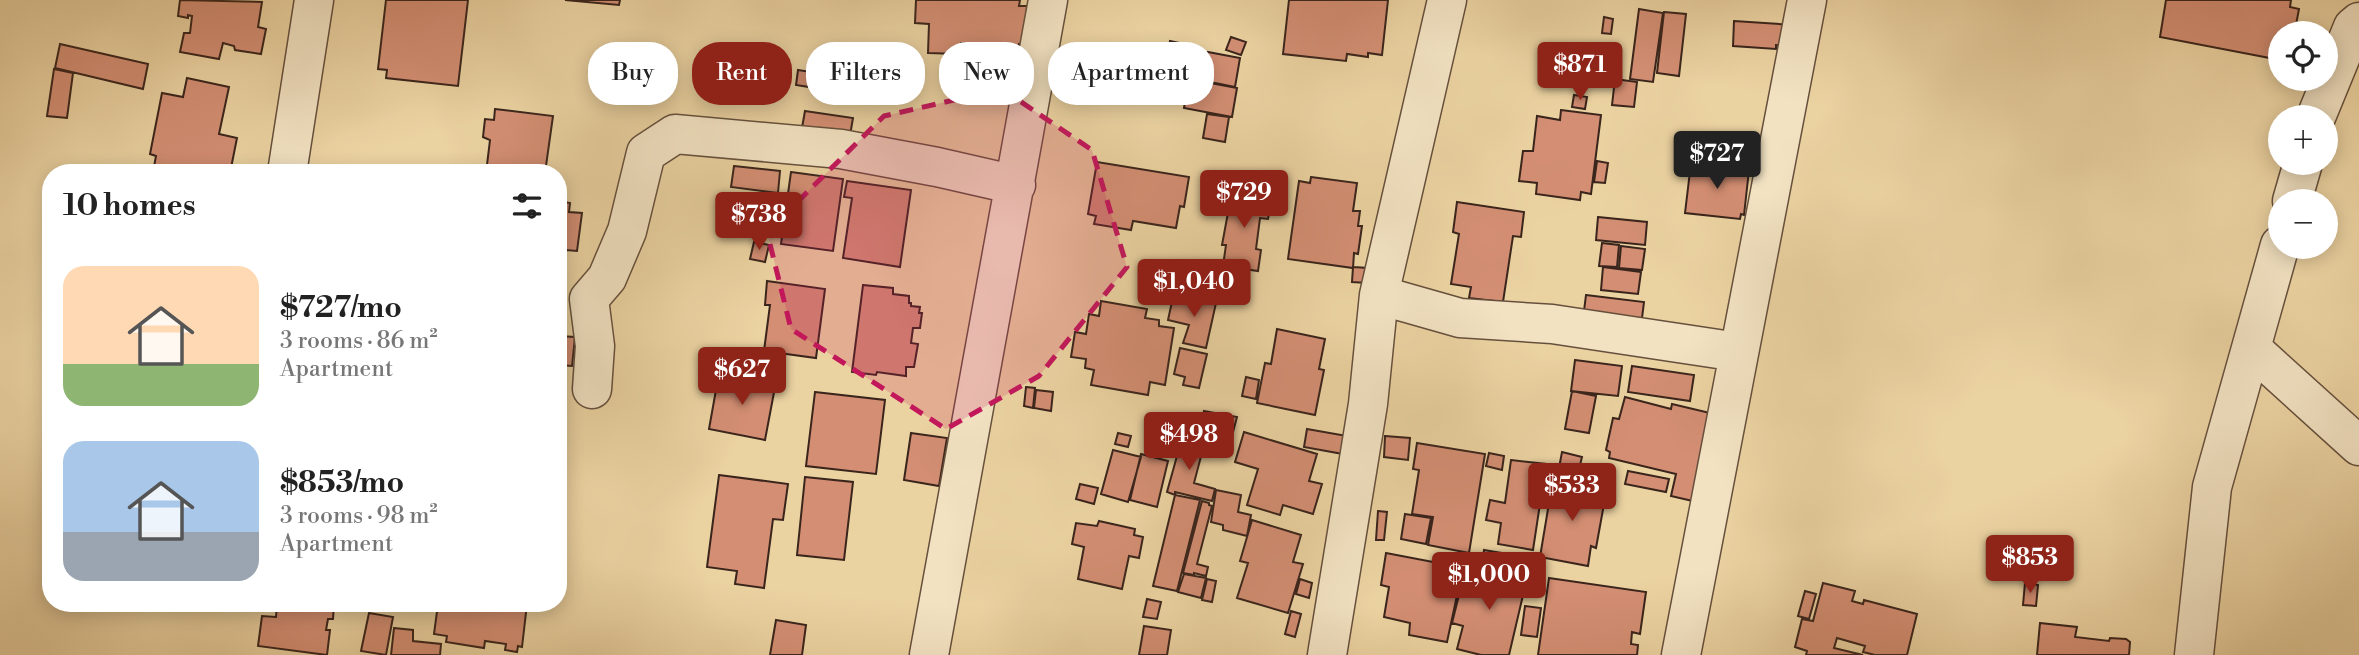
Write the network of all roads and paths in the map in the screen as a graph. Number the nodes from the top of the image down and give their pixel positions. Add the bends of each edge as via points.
1 (314, 0) edge
2 (1048, 0) edge
3 (1447, 0) edge
4 (1807, 0) edge
5 (2359, 22) edge
6 (2321, 105) edge
7 (288, 164) edge
8 (1016, 185) junction
9 (2276, 259) edge
10 (1379, 295) junction
11 (2252, 349) junction
12 (1738, 352) junction
13 (592, 389) dead end
14 (2359, 446) edge
15 (929, 655) edge
16 (1327, 655) edge
17 (1681, 655) edge
18 (2194, 655) edge

1 - 7 street
2 - 8 street
3 - 10 street
4 - 12 street
5 - 6 street
8 - 13 street via 841,149 675,134 646,153 627,230 607,278 589,299 595,346
8 - 15 street
9 - 11 street
10 - 12 street via 1460,318 1552,324
10 - 16 street via 1368,404
11 - 14 street
11 - 18 street via 2212,487
12 - 17 street

